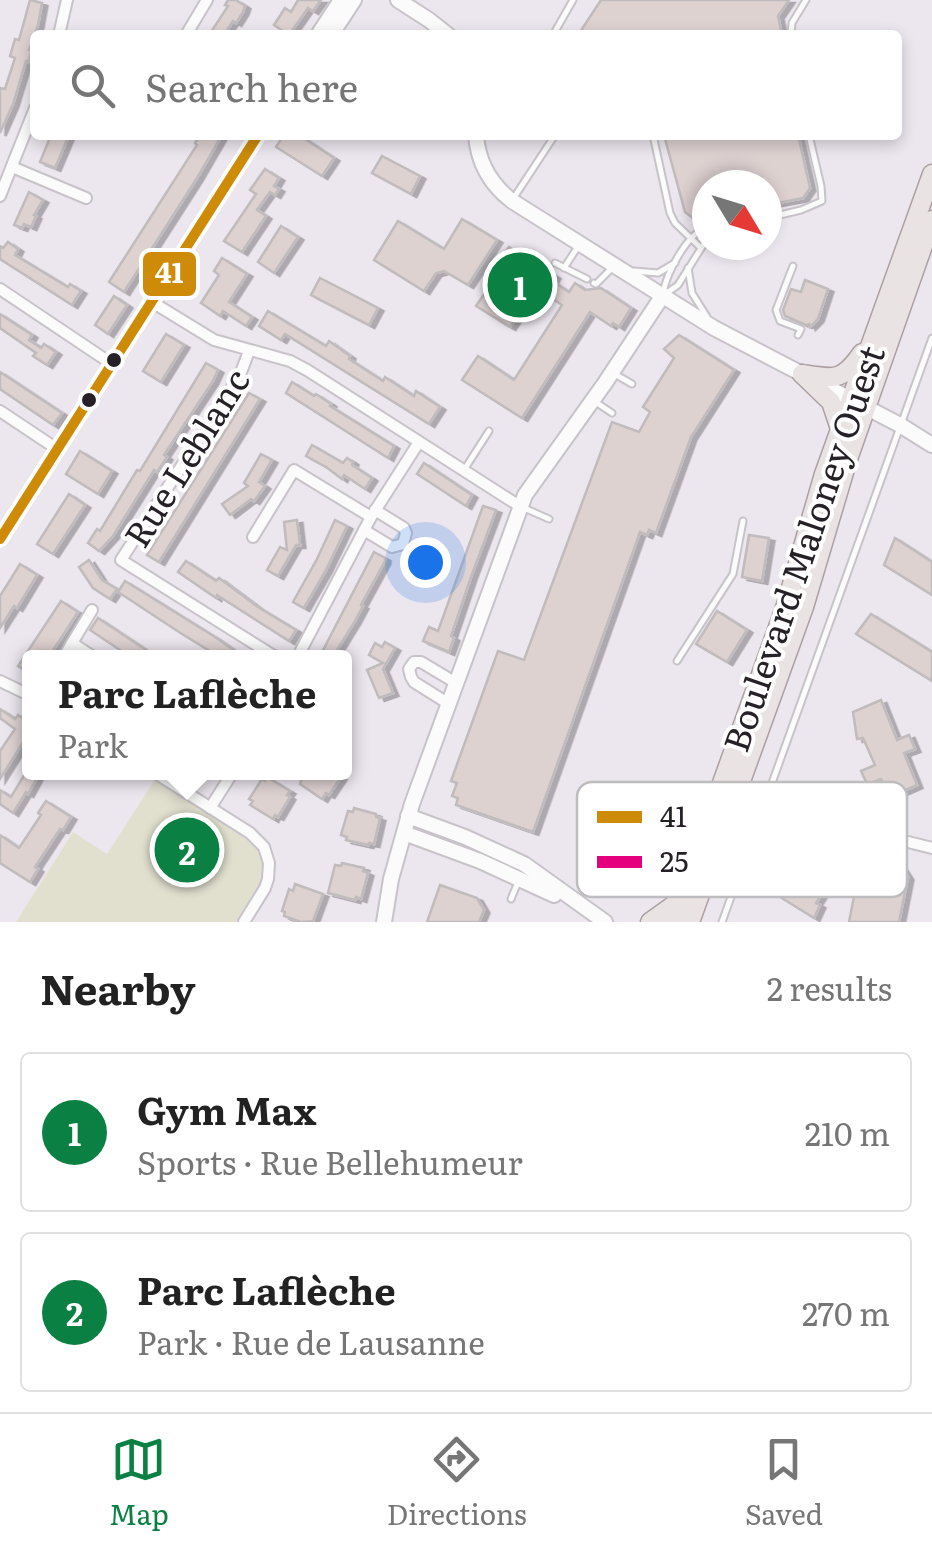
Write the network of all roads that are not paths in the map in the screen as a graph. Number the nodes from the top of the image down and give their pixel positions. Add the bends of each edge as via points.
1 (67, 0) edge
2 (207, 0) edge
3 (341, 0) edge
4 (354, 0) edge
5 (398, 0) edge
6 (573, 0) edge
7 (806, 0) edge
8 (59, 30) edge
9 (189, 30) edge
10 (321, 30) edge
11 (333, 30) edge
12 (441, 30) edge
13 (556, 30) edge
14 (791, 30) edge
15 (30, 121) edge
16 (255, 140) edge
17 (477, 140) edge
18 (552, 140) edge
19 (654, 140) edge
20 (810, 140) edge
21 (12, 167) junction
22 (932, 174) edge
23 (0, 196) edge
24 (86, 198) dead end
25 (512, 201) junction
26 (782, 214) edge
27 (932, 220) edge
28 (692, 237) edge
29 (690, 239) junction
30 (579, 244) junction
31 (692, 260) edge
32 (677, 261) junction
33 (554, 263) dead end
34 (688, 266) junction
35 (793, 266) dead end
36 (616, 267) junction
37 (564, 268) junction
38 (0, 289) edge
39 (663, 295) junction
40 (152, 302) junction
41 (714, 328) junction
42 (798, 335) dead end
43 (874, 336) junction
44 (932, 338) edge
45 (249, 350) junction
46 (112, 364) junction
47 (612, 372) junction
48 (802, 374) junction
49 (632, 384) dead end
50 (593, 400) junction
51 (858, 404) junction
52 (0, 411) edge
53 (612, 413) dead end
54 (900, 425) junction
55 (489, 430) dead end
56 (840, 430) junction
57 (420, 442) junction
58 (932, 445) edge
59 (57, 449) junction
60 (464, 470) junction
61 (521, 507) junction
62 (373, 514) junction
63 (549, 520) dead end
64 (743, 520) dead end
65 (364, 530) junction
66 (2, 533) edge
67 (253, 537) dead end
68 (92, 610) dead end
69 (72, 642) junction
70 (67, 650) edge
71 (84, 650) edge
72 (264, 650) edge
73 (301, 650) edge
74 (677, 661) dead end
75 (456, 683) junction
76 (760, 702) junction
77 (449, 704) junction
78 (166, 780) edge
79 (228, 780) edge
80 (728, 782) edge
81 (735, 782) edge
82 (772, 782) edge
83 (210, 808) junction
84 (408, 816) junction
85 (404, 833) junction
86 (907, 842) edge
87 (932, 848) edge
88 (519, 880) junction
89 (681, 897) edge
90 (698, 897) edge
91 (731, 897) edge
92 (510, 899) dead end
93 (679, 902) junction
94 (578, 905) junction
95 (599, 920) edge
96 (244, 922) edge
97 (384, 922) edge
98 (650, 922) edge
99 (672, 922) edge
100 (690, 922) edge
101 (722, 922) edge

1 - 8 street
2 - 9 street
3 - 10 street
4 - 11 street
5 - 12 street
6 - 13 lane
7 - 14 lane
15 - 21 street
16 - 40 street
17 - 25 street via 482,165
18 - 25 lane
19 - 29 lane via 670,213
20 - 26 lane via 822,201
21 - 23 street
21 - 24 street
22 - 43 main road, Boulevard Maloney Ouest
25 - 30 street
27 - 51 main road, Boulevard Maloney Ouest
28 - 29 lane
29 - 32 lane
30 - 36 street
30 - 37 lane
31 - 34 lane
32 - 36 lane via 652,274
32 - 39 lane
33 - 37 lane
34 - 39 lane
34 - 41 lane via 694,300
35 - 42 lane via 776,310 780,321 801,329
36 - 37 lane via 596,284
36 - 39 street
38 - 46 street
39 - 41 street
39 - 47 street
40 - 45 street via 206,337
40 - 46 street
41 - 48 street
43 - 48 main road via 844,375
43 - 51 main road, Boulevard Maloney Ouest
44 - 54 lane
45 - 57 street via 298,365
45 - 72 street, Rue Leblanc via 240,375 121,560
46 - 59 street
47 - 49 lane
47 - 50 street
48 - 51 street
48 - 56 main road via 831,402
50 - 53 lane
50 - 61 street
51 - 54 street
51 - 56 main road, Boulevard Maloney Ouest
51 - 76 main road, Boulevard Maloney Ouest via 804,607
52 - 59 street
54 - 58 street
54 - 82 lane
55 - 60 lane
56 - 76 main road, Boulevard Maloney Ouest
57 - 60 street
57 - 62 street
59 - 66 street
60 - 61 street
61 - 63 lane
61 - 75 street
62 - 65 street
62 - 65 street via 404,528 404,544 392,547
62 - 67 street via 294,470
64 - 74 lane via 733,574
65 - 73 street
68 - 69 street
69 - 70 street
69 - 71 street
75 - 77 street
75 - 77 street via 420,662 409,668 414,682
76 - 80 main road, Boulevard Maloney Ouest
76 - 81 main road, Boulevard Maloney Ouest
77 - 84 street
78 - 83 street
79 - 83 street
83 - 96 street via 250,833 267,855 264,888
84 - 85 street
84 - 94 street via 524,864
85 - 88 street
85 - 97 street
86 - 87 street
88 - 92 lane
88 - 94 street
89 - 93 main road, Boulevard Maloney Ouest
90 - 100 main road, Boulevard Maloney Ouest
91 - 101 lane
93 - 98 main road
93 - 99 main road, Boulevard Maloney Ouest
94 - 95 street

